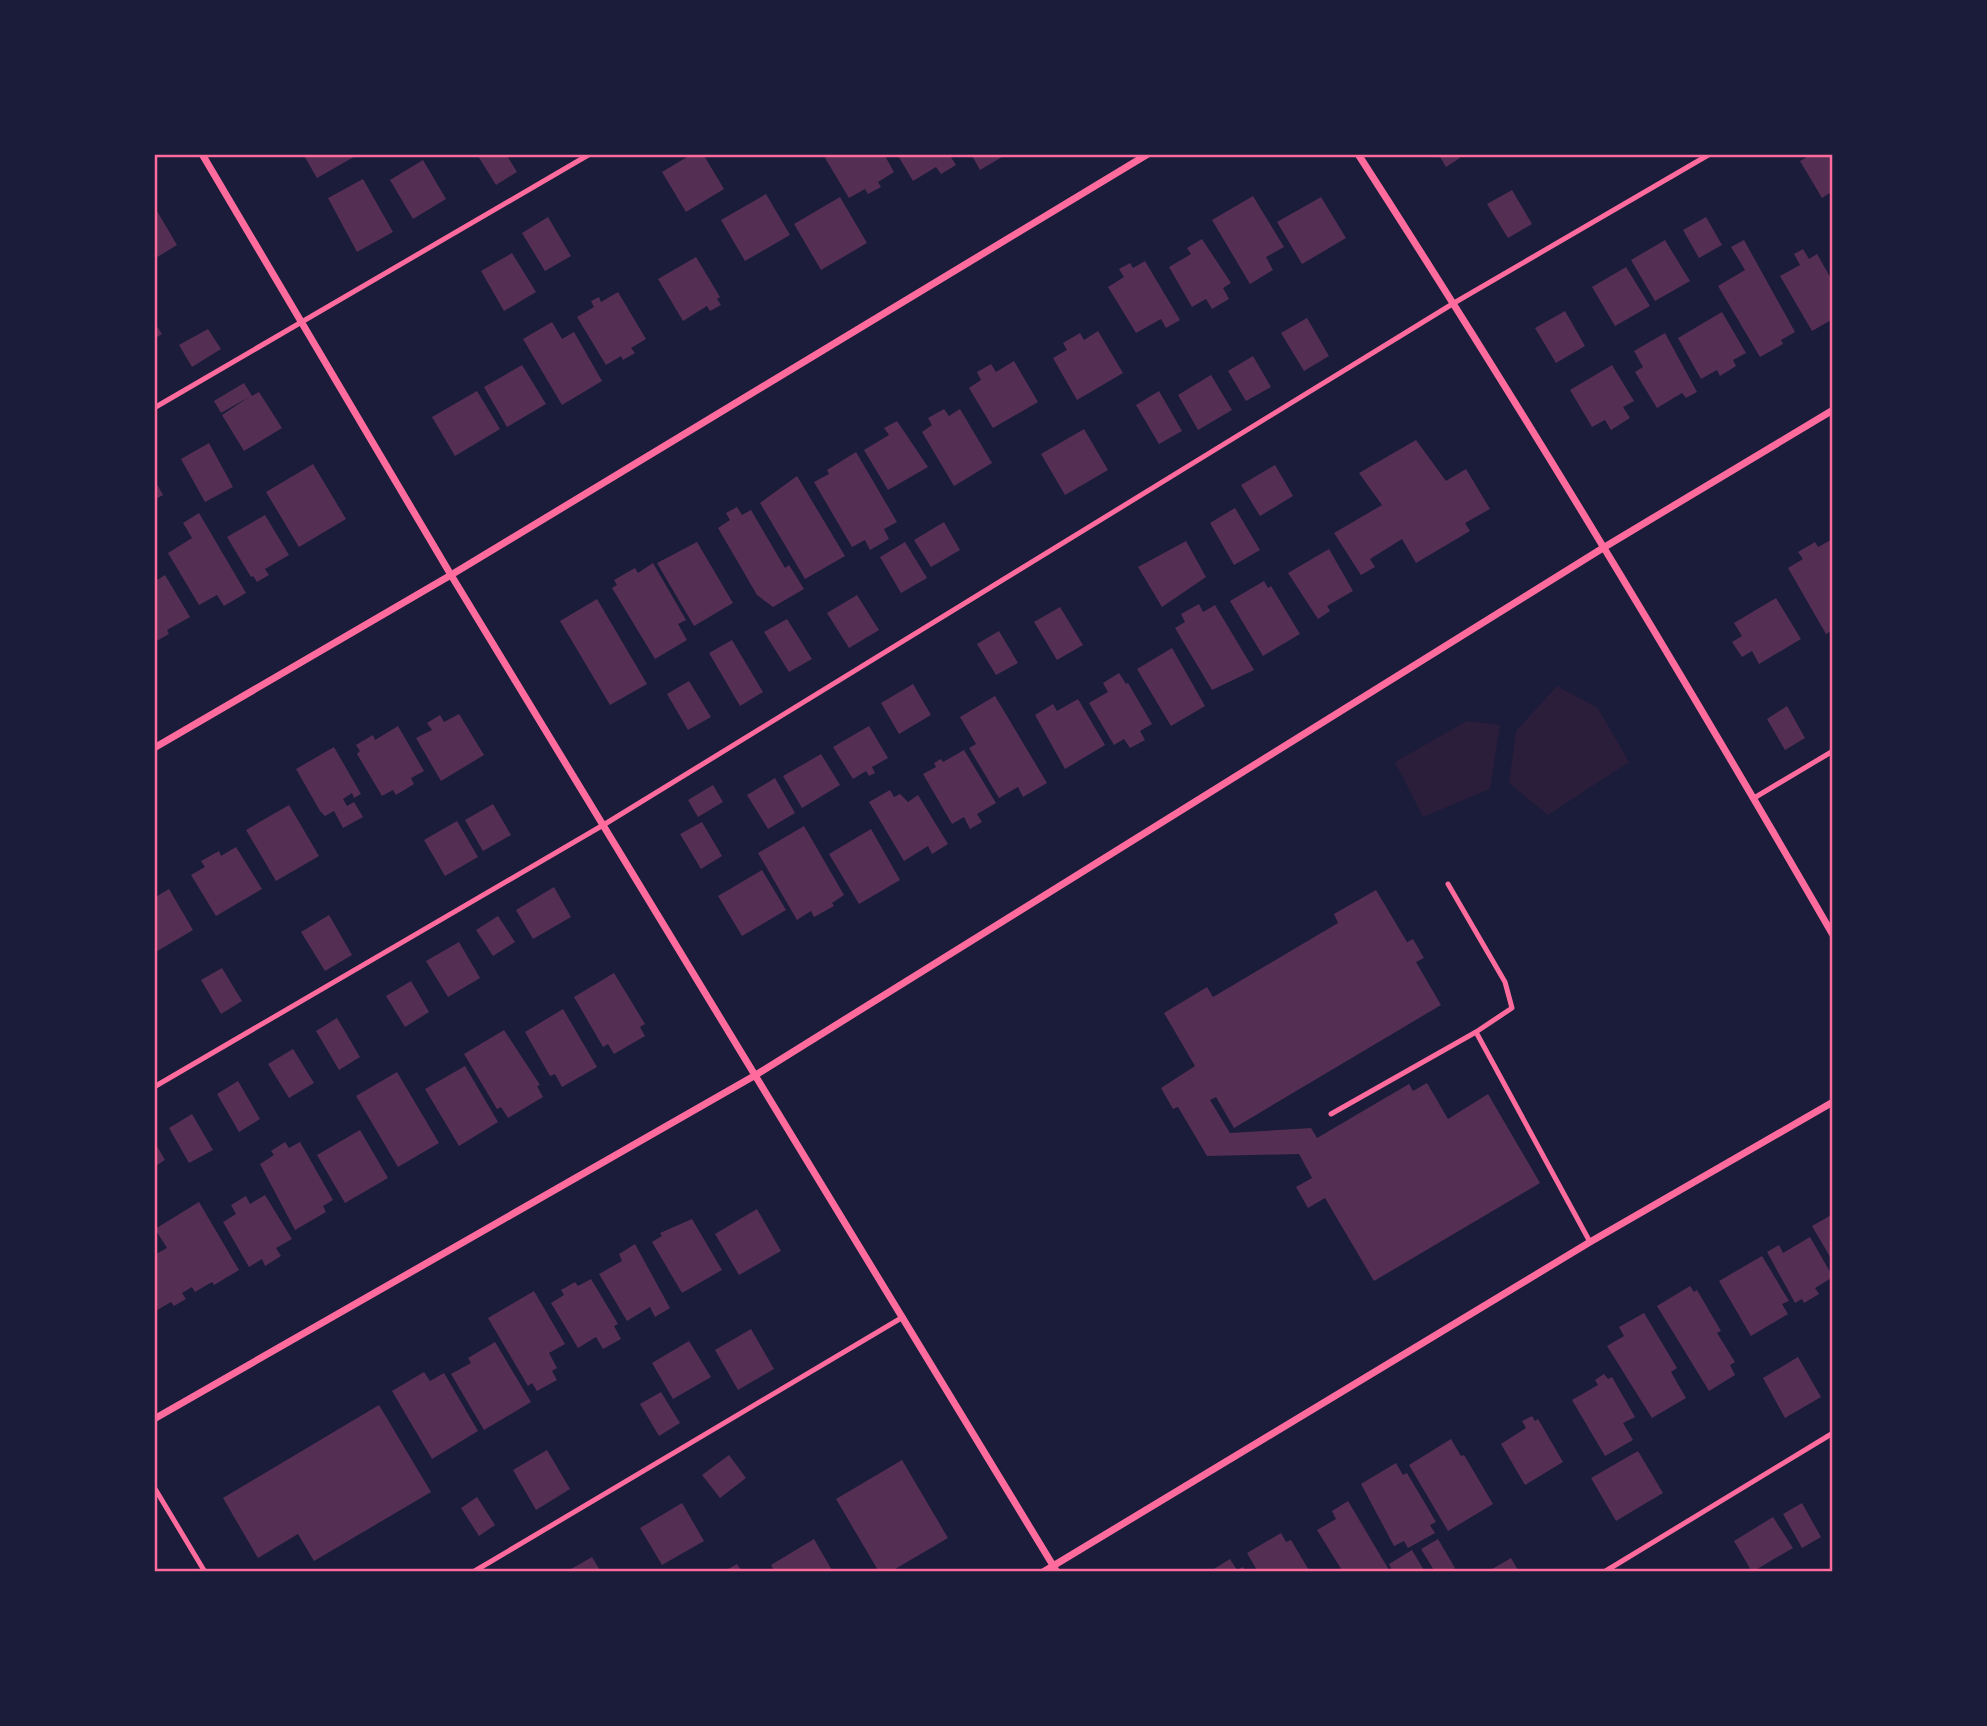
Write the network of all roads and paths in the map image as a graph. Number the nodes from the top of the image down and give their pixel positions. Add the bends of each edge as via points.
1 (202, 154) edge
2 (590, 154) edge
3 (1149, 154) edge
4 (1358, 154) edge
5 (1710, 154) edge
6 (1454, 303) junction
7 (302, 320) junction
8 (154, 408) edge
9 (1833, 410) edge
10 (1603, 548) junction
11 (451, 575) junction
12 (154, 748) edge
13 (1833, 751) edge
14 (1754, 798) junction
15 (605, 824) junction
16 (1448, 884) dead end
17 (1833, 935) edge
18 (1476, 1032) junction
19 (754, 1076) junction
20 (154, 1087) edge
21 (1833, 1102) edge
22 (1331, 1114) dead end
23 (1590, 1242) junction
24 (903, 1317) junction
25 (154, 1419) edge
26 (1833, 1433) edge
27 (154, 1487) edge
28 (1055, 1569) edge
29 (205, 1572) edge
30 (473, 1572) edge
31 (1043, 1572) edge
32 (1604, 1572) edge

1 - 7 street
2 - 7 lane
3 - 11 street
4 - 6 street
5 - 6 lane
6 - 10 street
6 - 15 lane
7 - 8 lane
7 - 11 street
9 - 10 street
10 - 14 street
10 - 19 street
11 - 12 street
11 - 15 street
13 - 14 lane
14 - 17 street
15 - 19 street
15 - 20 lane
16 - 18 lane via 1506,982 1513,1007
18 - 22 lane
18 - 23 lane
19 - 24 street
19 - 25 street
21 - 23 street
23 - 28 street
24 - 28 street
24 - 30 lane
26 - 32 lane
27 - 29 lane
28 - 31 street

